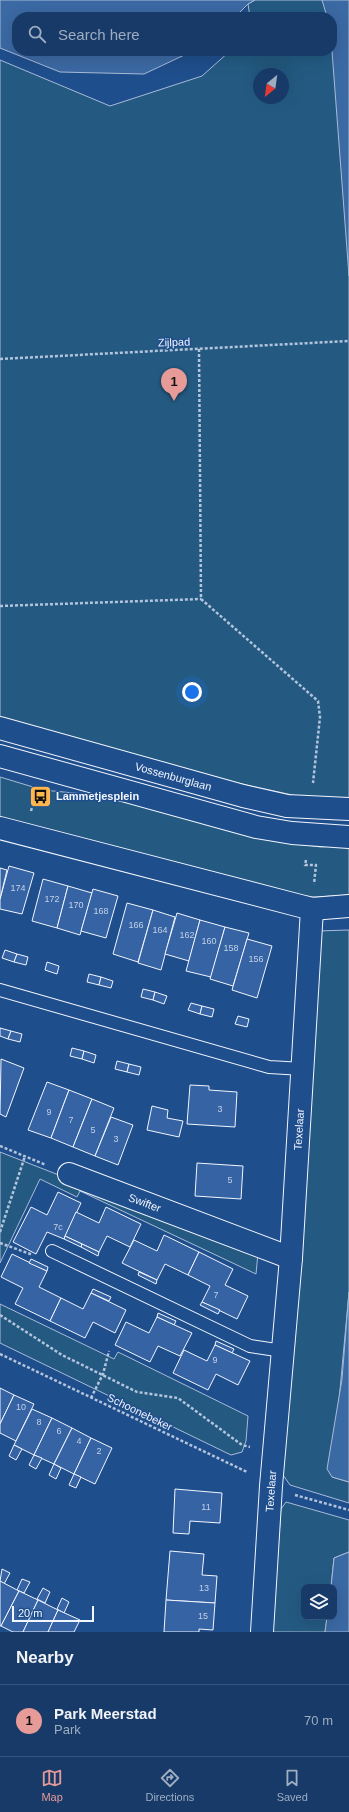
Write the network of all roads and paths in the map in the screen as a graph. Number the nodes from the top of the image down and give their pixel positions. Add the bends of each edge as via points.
1 (349, 341) edge
2 (199, 349) junction
3 (0, 359) edge
4 (201, 599) junction
5 (0, 606) edge
6 (0, 728) edge
7 (0, 756) edge
8 (311, 807) junction
9 (349, 809) edge
10 (0, 828) edge
11 (308, 835) junction
12 (349, 837) edge
13 (349, 906) edge
14 (312, 909) junction
15 (0, 990) edge
16 (303, 1069) junction
17 (0, 1146) edge
18 (25, 1156) junction
19 (69, 1174) joint
20 (0, 1232) edge
21 (0, 1242) edge
22 (52, 1251) joint
23 (291, 1258) junction
24 (0, 1315) edge
25 (283, 1351) junction
26 (109, 1352) dead end
27 (0, 1354) edge
28 (103, 1374) junction
29 (91, 1398) junction
30 (274, 1451) junction
31 (271, 1486) junction
32 (349, 1510) edge
33 (262, 1632) edge

1 - 2 path, Zijlpad
2 - 3 path, Zijlpad
2 - 4 path
4 - 5 path
4 - 8 path via 318,700 320,717
6 - 8 street, Vossenburglaan via 236,794 287,806
7 - 11 street via 256,827
8 - 9 street, Vossenburglaan
10 - 14 street
11 - 12 street
11 - 14 path via 305,865 316,865
13 - 14 street
14 - 16 street, Texelaar
15 - 16 lane via 268,1067
16 - 23 street, Texelaar
17 - 18 path
18 - 19 path
18 - 20 path
19 - 23 street, Swifter
21 - 22 path via 42,1258
22 - 25 lane via 250,1346
23 - 25 street, Texelaar
24 - 28 path via 62,1355
25 - 30 street, Texelaar
26 - 28 path
27 - 29 path, Schoonebeker
28 - 29 path
28 - 30 path via 138,1392 178,1398 242,1445
29 - 31 path, Schoonebeker
30 - 31 street, Texelaar
31 - 32 path, Schoonebeker
31 - 33 street, Texelaar

